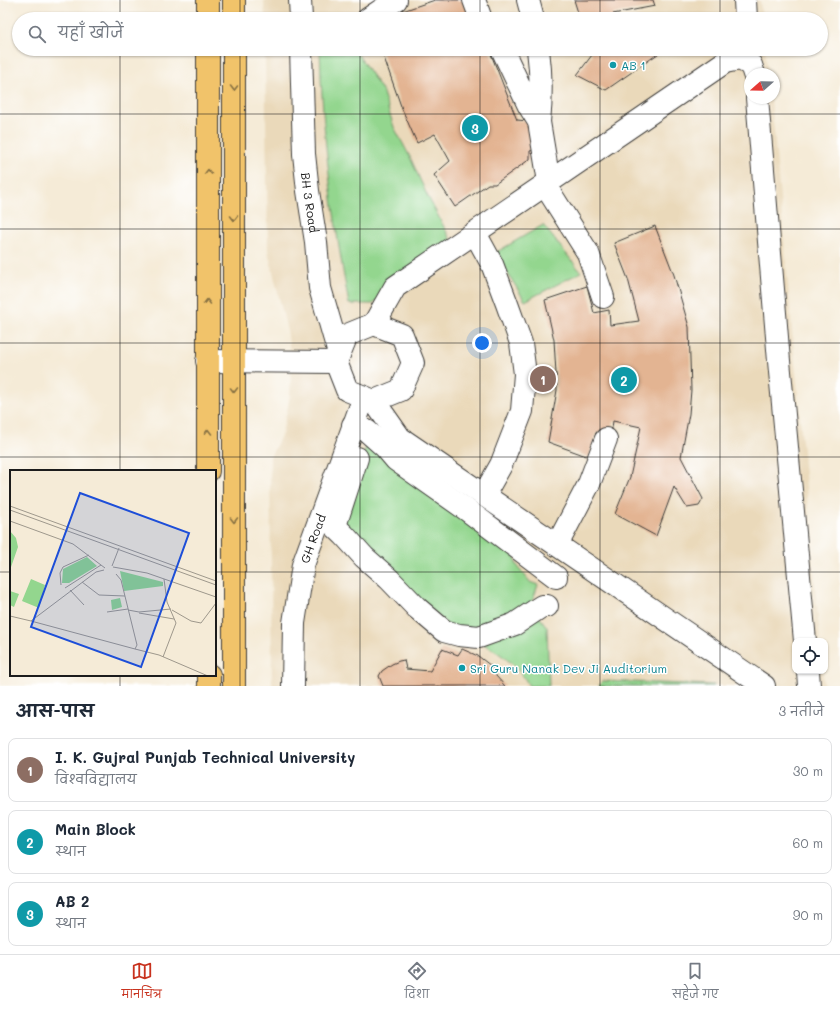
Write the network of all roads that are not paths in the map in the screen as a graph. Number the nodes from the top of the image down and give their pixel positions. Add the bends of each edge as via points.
1 (208, 0) edge
2 (234, 0) edge
3 (300, 0) edge
4 (396, 0) edge
5 (474, 0) edge
6 (528, 0) edge
7 (745, 0) edge
8 (208, 12) edge
9 (234, 12) edge
10 (301, 12) edge
11 (378, 12) edge
12 (478, 12) edge
13 (531, 12) edge
14 (746, 12) edge
15 (208, 56) edge
16 (234, 56) edge
17 (301, 56) edge
18 (505, 56) edge
19 (539, 56) edge
20 (751, 63) edge
21 (757, 104) edge
22 (539, 122) junction
23 (547, 184) junction
24 (475, 233) junction
25 (603, 297) dead end
26 (374, 324) junction
27 (337, 358) junction
28 (207, 361) junction
29 (234, 361) junction
30 (369, 399) junction
31 (360, 428) junction
32 (606, 439) dead end
33 (208, 470) edge
34 (484, 495) junction
35 (337, 521) junction
36 (557, 545) junction
37 (556, 577) dead end
38 (547, 606) dead end
39 (805, 638) edge
40 (808, 674) edge
41 (234, 686) edge
42 (293, 686) edge
43 (764, 686) edge
44 (810, 686) edge

1 - 8 highway
2 - 9 highway
3 - 10 street
4 - 11 street
5 - 12 street
6 - 13 street
7 - 14 street
28 -> 15 highway
16 -> 29 highway
17 - 27 street, BH 3 Road via 304,154 308,191 320,288
18 - 22 street
19 - 22 street via 541,77
20 - 23 street via 740,59 726,62
21 - 39 street via 778,362
22 - 23 street
23 - 24 street
23 - 25 street via 588,253
24 - 26 street via 395,287
24 - 34 street via 492,264 521,343 525,374 522,411 500,465
26 - 27 street via 347,335
26 - 30 street via 402,335 413,363 401,390
27 - 29 street
27 - 30 street via 347,390
28 - 29 street
33 -> 28 highway
29 -> 41 highway
30 - 31 street, GH Road
30 - 34 street via 400,438
31 - 35 street, GH Road
31 - 37 street via 385,447 396,460
32 - 36 street via 589,484
34 - 36 street
35 - 38 street via 417,608 444,631 480,637 515,624 542,606
35 - 42 street, GH Road via 303,565 294,623
36 - 43 street
40 - 44 street

